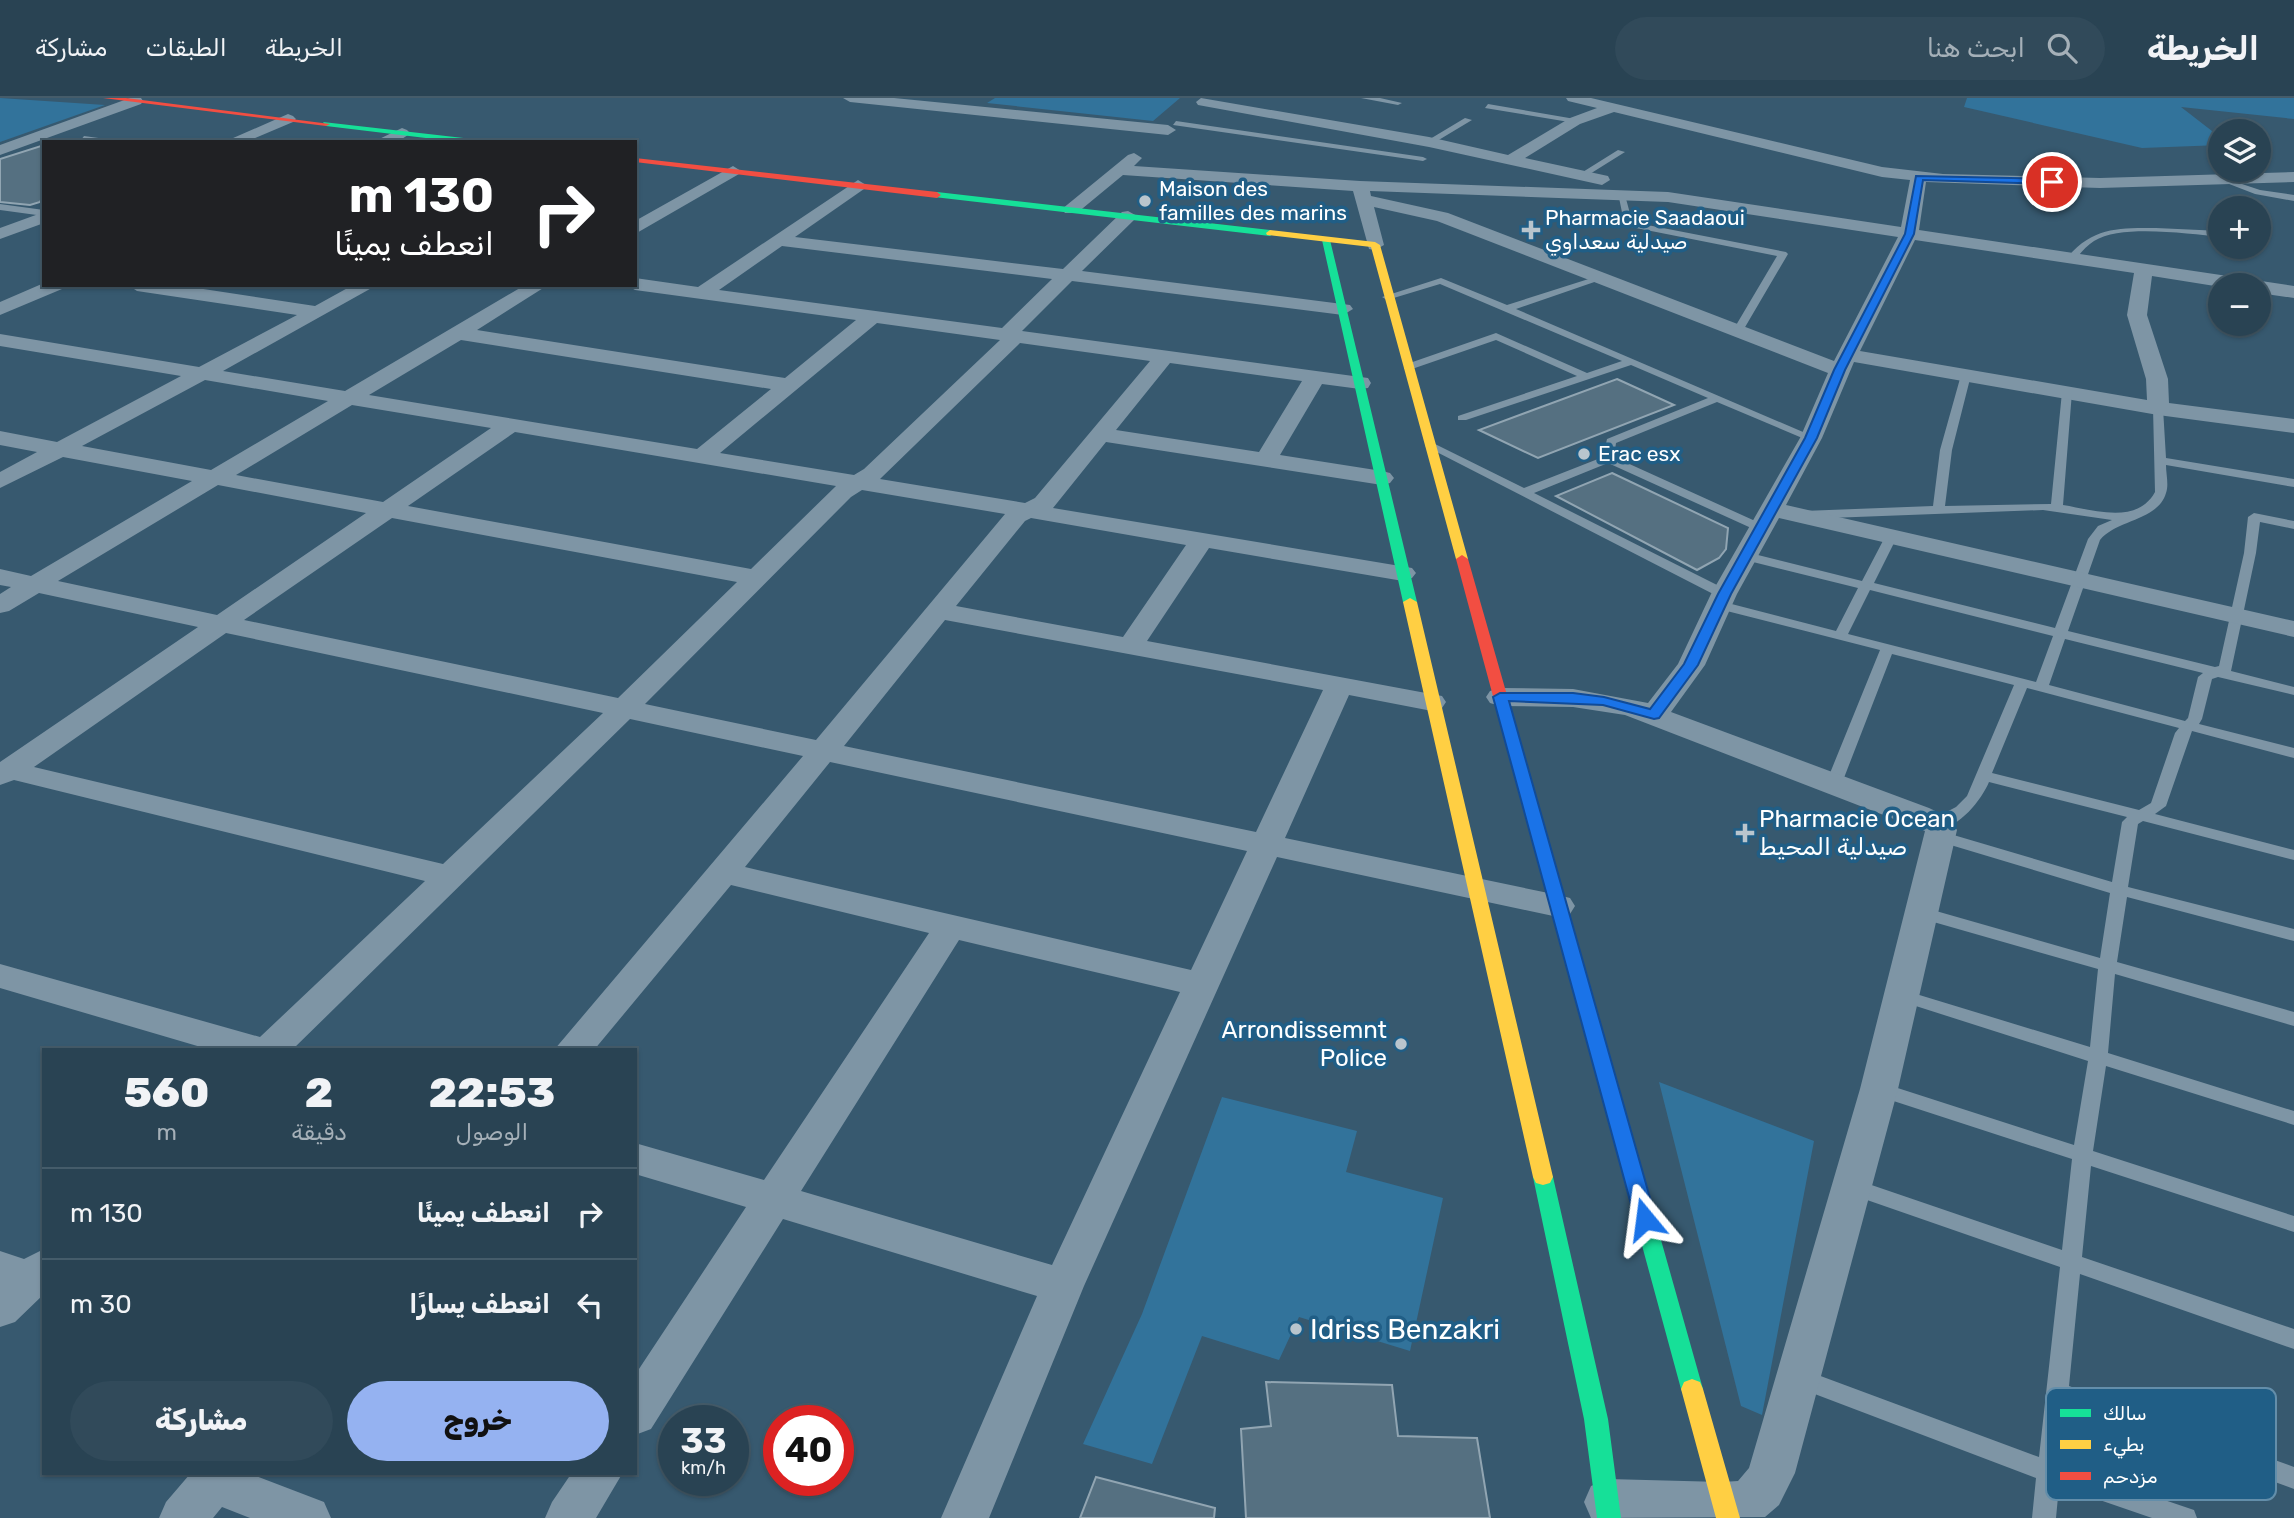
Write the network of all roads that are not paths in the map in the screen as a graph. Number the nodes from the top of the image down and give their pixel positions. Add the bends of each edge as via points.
1 (107, 98) edge
2 (850, 98) edge
3 (1365, 98) edge
4 (1573, 98) edge
5 (1206, 100) edge
6 (1295, 100) dead end
7 (136, 102) junction
8 (1398, 103) dead end
9 (1488, 106) dead end
10 (1615, 107) junction
11 (1275, 113) junction
12 (288, 119) junction
13 (1468, 120) dead end
14 (1576, 121) junction
15 (1172, 127) junction
16 (402, 133) junction
17 (46, 134) junction
18 (84, 138) joint
19 (98, 140) edge
20 (237, 140) edge
21 (386, 140) edge
22 (463, 140) edge
23 (1429, 142) junction
24 (0, 150) edge
25 (1621, 152) dead end
26 (1423, 159) dead end
27 (1512, 159) junction
28 (637, 160) edge
29 (1119, 170) junction
30 (733, 171) junction
31 (1582, 175) junction
32 (1919, 177) junction
33 (2294, 177) edge
34 (2271, 178) edge
35 (2208, 180) edge
36 (2232, 182) edge
37 (858, 186) junction
38 (1362, 192) junction
39 (1621, 195) junction
40 (1668, 197) junction
41 (2294, 198) edge
42 (0, 207) edge
43 (1071, 209) junction
44 (42, 215) edge
45 (42, 216) edge
46 (1128, 216) junction
47 (637, 228) edge
48 (0, 234) edge
49 (1909, 234) junction
50 (2208, 234) edge
51 (779, 240) junction
52 (1326, 240) junction
53 (1375, 245) junction
54 (2071, 259) junction
55 (2144, 270) junction
56 (1066, 276) junction
57 (1601, 278) junction
58 (2208, 279) edge
59 (637, 284) edge
60 (50, 287) edge
61 (150, 287) edge
62 (364, 287) edge
63 (537, 287) edge
64 (2271, 289) edge
65 (2294, 292) edge
66 (702, 293) junction
67 (1387, 297) junction
68 (0, 309) edge
69 (1343, 309) junction
70 (1506, 309) junction
71 (318, 312) junction
72 (872, 317) junction
73 (1737, 332) junction
74 (457, 333) junction
75 (1010, 336) junction
76 (0, 340) edge
77 (1164, 357) junction
78 (1630, 362) junction
79 (1843, 362) junction
80 (1408, 366) junction
81 (200, 373) junction
82 (1966, 375) junction
83 (1585, 376) junction
84 (1315, 378) junction
85 (1360, 383) junction
86 (789, 385) junction
87 (2067, 392) junction
88 (345, 398) junction
89 (1715, 399) junction
90 (2158, 408) junction
91 (1462, 418) dead end
92 (509, 426) junction
93 (2294, 426) edge
94 (1101, 435) junction
95 (0, 438) edge
96 (1811, 438) junction
97 (1430, 446) junction
98 (61, 449) junction
99 (701, 457) junction
100 (1608, 459) junction
101 (1266, 460) junction
102 (2161, 461) junction
103 (213, 478) junction
104 (1382, 478) junction
105 (0, 481) edge
106 (857, 483) junction
107 (2294, 484) edge
108 (1526, 492) junction
109 (2057, 507) junction
110 (1939, 508) junction
111 (387, 509) junction
112 (1028, 510) junction
113 (1801, 515) junction
114 (1765, 518) junction
115 (2126, 518) junction
116 (2294, 525) edge
117 (1892, 535) junction
118 (1202, 540) junction
119 (1745, 556) junction
120 (1403, 573) junction
121 (0, 576) edge
122 (757, 578) junction
123 (2080, 579) junction
124 (35, 584) junction
125 (1865, 586) junction
126 (1722, 599) junction
127 (0, 605) edge
128 (940, 611) junction
129 (2237, 616) junction
130 (222, 622) junction
131 (2294, 629) edge
132 (2059, 634) junction
133 (1840, 636) junction
134 (1130, 646) junction
135 (1887, 649) junction
136 (2214, 672) junction
137 (2022, 683) junction
138 (1339, 686) junction
139 (2041, 688) junction
140 (2294, 691) edge
141 (1500, 697) junction
142 (1432, 702) junction
143 (624, 709) junction
144 (1654, 715) junction
145 (2189, 726) junction
146 (825, 751) junction
147 (2294, 753) edge
148 (5, 773) edge
149 (1985, 776) junction
150 (1834, 783) junction
151 (2137, 816) junction
152 (1938, 830) junction
153 (1267, 844) junction
154 (2294, 855) edge
155 (723, 873) junction
156 (449, 876) junction
157 (1477, 888) junction
158 (2119, 890) junction
159 (1558, 906) junction
160 (1922, 913) junction
161 (950, 928) junction
162 (2294, 936) edge
163 (2107, 968) junction
164 (0, 976) edge
165 (1202, 985) junction
166 (1903, 996) junction
167 (2294, 1019) edge
168 (251, 1048) edge
169 (271, 1048) edge
170 (575, 1048) edge
171 (2098, 1059) junction
172 (1879, 1089) junction
173 (2294, 1118) edge
174 (2081, 1155) junction
175 (637, 1159) edge
176 (1851, 1186) junction
177 (774, 1197) junction
178 (2294, 1224) edge
179 (2070, 1262) junction
180 (25, 1272) edge
181 (1063, 1286) junction
182 (0, 1309) edge
183 (2294, 1339) edge
184 (1798, 1377) junction
185 (2057, 1388) edge
186 (637, 1412) edge
187 (2046, 1470) edge
188 (2276, 1471) edge
189 (597, 1475) edge
190 (216, 1477) edge
191 (2294, 1478) edge
192 (2046, 1494) edge
193 (2133, 1500) edge
194 (1608, 1510) edge
195 (1726, 1511) edge
196 (183, 1518) edge
197 (307, 1518) edge
198 (569, 1518) edge
199 (965, 1518) edge
200 (2044, 1518) edge
201 (2185, 1518) edge

1 - 7 street
2 - 15 street
3 - 8 lane
4 - 10 street
5 - 11 street
5 - 15 street
6 - 11 street
7 - 12 street
7 - 17 street
9 - 14 lane
10 - 14 street
10 - 32 street
11 - 23 street
12 - 16 street
12 - 20 street
13 - 23 lane
14 - 27 street
15 - 26 lane
15 - 29 street
16 - 21 street
16 - 22 street
17 - 18 street
17 - 24 street
18 - 19 lane
23 - 27 street
25 - 31 lane
27 - 31 street
28 - 30 street
29 - 38 street
29 - 43 street
30 - 37 street
30 - 47 street
31 - 40 street
32 - 35 street via 2100,183
32 - 49 street
33 - 34 street
36 - 41 lane
37 - 43 street
37 - 51 street
38 - 39 street
38 - 53 street
38 - 57 street via 1442,217
39 - 40 street
39 - 73 lane via 1628,222 1783,254
40 - 49 street
42 - 44 lane
43 - 46 street
45 - 48 street
46 - 52 street
46 - 56 street
49 - 54 street
49 - 79 street
50 - 54 lane via 2098,235
51 - 56 street
51 - 66 street
52 - 53 street
52 - 69 street
53 - 67 street
54 - 55 street
55 - 58 street
55 - 90 street via 2137,315 2157,379
56 - 69 street
56 - 75 street
57 - 70 lane
57 - 73 street
59 - 66 street
60 - 68 street
61 - 71 street
62 - 71 street
63 - 74 street
64 - 65 street
66 - 72 street
67 - 70 lane via 1441,281
67 - 80 street
69 - 85 street
70 - 78 lane
71 - 81 street
72 - 75 street
72 - 86 street
73 - 79 street
74 - 86 street
74 - 88 street
75 - 77 street
75 - 106 street via 1010,342 902,446
76 - 81 street
77 - 84 street
77 - 94 street
78 - 83 lane
78 - 89 lane
79 - 82 street
79 - 96 street
80 - 83 lane via 1496,337
80 - 97 street
81 - 88 street
81 - 98 street
82 - 87 street
82 - 110 lane via 1946,450
83 - 91 lane
84 - 85 street
84 - 101 street
85 - 104 street
86 - 99 street
87 - 90 street
87 - 109 lane
88 - 92 street
88 - 103 street
89 - 96 lane
89 - 100 lane via 1611,441
90 - 93 street
90 - 102 lane
92 - 99 street
92 - 111 street
94 - 101 street
94 - 112 street via 1044,503
95 - 98 street
96 - 114 street
97 - 108 lane
97 - 141 street
98 - 103 street
98 - 105 street
99 - 106 street
100 - 108 lane
100 - 114 lane
101 - 104 street
102 - 107 lane
102 - 115 lane via 2158,499
103 - 111 street
103 - 124 street
104 - 120 street
106 - 112 street
106 - 122 street
108 - 126 lane
109 - 110 lane
109 - 115 lane
110 - 113 lane
111 - 122 street
111 - 130 street
112 - 118 street
112 - 128 street via 1016,516
113 - 114 street
113 - 117 street
114 - 119 street
115 - 123 lane via 2102,529 2094,539
116 - 129 lane via 2254,517
117 - 123 street
117 - 125 lane
118 - 120 street
118 - 134 street
119 - 125 lane
119 - 126 street
120 - 142 street
121 - 124 street
122 - 143 street
123 - 129 street
123 - 132 lane
124 - 127 street
124 - 130 street
125 - 132 lane
125 - 133 lane
126 - 133 lane
126 - 144 street via 1691,665
128 - 134 street
128 - 146 street
129 - 131 street
129 - 136 lane via 2226,668
130 - 143 street
130 - 148 street
132 - 136 lane
132 - 139 lane
133 - 135 lane
134 - 138 street
135 - 137 lane
135 - 150 lane
136 - 140 lane
136 - 145 lane via 2205,677 2195,719
137 - 139 lane
137 - 149 lane
138 - 142 street
138 - 153 street
139 - 145 lane
141 - 144 street via 1604,701
141 - 159 street
142 - 157 street
143 - 146 street
143 - 156 street
144 - 150 street
145 - 147 lane
145 - 151 lane via 2182,733 2158,806
146 - 153 street
146 - 155 street
148 - 156 street
149 - 151 lane
149 - 152 lane via 1974,799
150 - 152 street
151 - 154 lane
151 - 158 lane via 2130,822
152 - 158 lane
152 - 160 street
153 - 157 street
153 - 165 street
155 - 161 street
155 - 170 street
156 - 169 street
157 - 159 street
157 - 194 street via 1580,1338 1597,1419
158 - 162 lane
158 - 163 lane
159 - 195 street
160 - 163 lane
160 - 166 street
161 - 165 street
161 - 177 street
163 - 167 lane
163 - 171 lane
164 - 168 street
165 - 181 street
166 - 171 lane
166 - 172 street
171 - 173 lane
171 - 174 lane
172 - 174 lane
172 - 176 street
174 - 178 lane
174 - 179 lane
175 - 177 street
176 - 179 lane
176 - 184 street
177 - 181 street
177 - 186 street
179 - 183 lane
179 - 185 lane
180 - 182 street
181 - 199 street
184 - 187 lane
184 - 195 street via 1762,1492
188 - 191 lane
189 - 198 street
190 - 196 street
190 - 197 street
192 - 200 lane
193 - 201 lane
194 - 195 street

